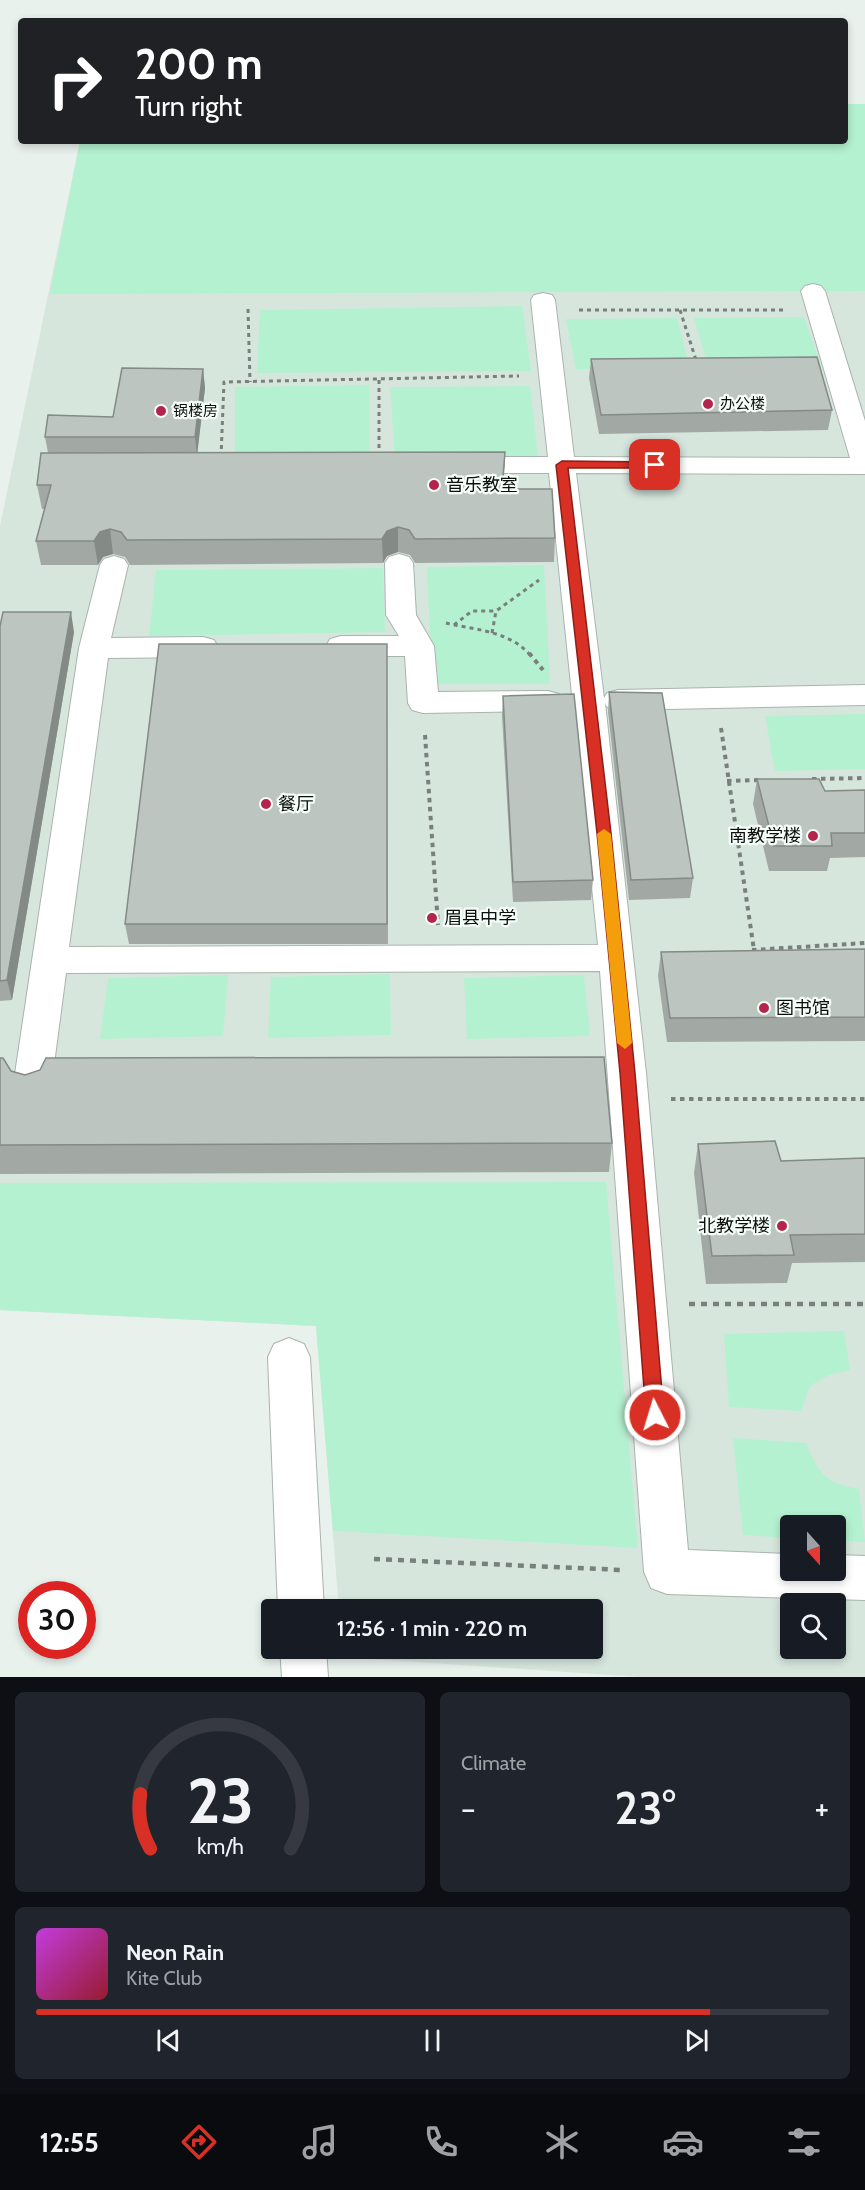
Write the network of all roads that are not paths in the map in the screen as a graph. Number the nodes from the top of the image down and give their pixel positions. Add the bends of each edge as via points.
1 (815, 300) road end
2 (543, 305) road end
3 (562, 465) junction
4 (865, 465) edge
5 (379, 466) edge
6 (399, 563) dead end
7 (114, 565) edge
8 (314, 646) edge
9 (418, 646) junction
10 (233, 647) edge
11 (94, 648) junction
12 (865, 695) edge
13 (579, 700) junction
14 (616, 958) junction
15 (51, 960) junction
16 (32, 1087) edge
17 (289, 1357) dead end
18 (865, 1578) edge
19 (300, 1599) edge
20 (304, 1659) edge
21 (305, 1677) edge

1 - 4 street
2 - 3 street
3 - 4 street
3 - 5 street
3 - 13 street via 574,572
6 - 9 street via 401,615
7 - 11 street
8 - 9 street
9 - 13 street via 423,703
10 - 11 street
11 - 15 street
12 - 13 street
13 - 14 street
14 - 15 street
14 - 18 street via 667,1572
15 - 16 street
17 - 19 street
20 - 21 street

